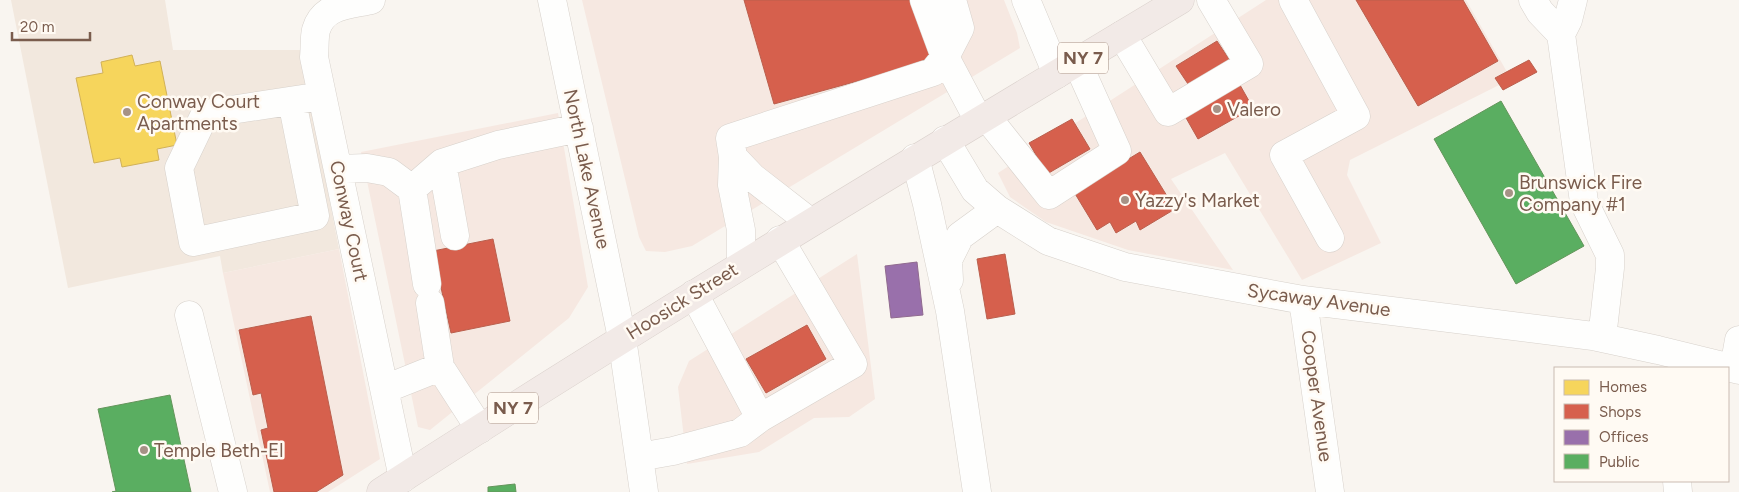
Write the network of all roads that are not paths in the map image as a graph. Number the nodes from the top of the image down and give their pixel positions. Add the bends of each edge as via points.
1 (371, 0) edge
2 (552, 0) edge
3 (924, 0) edge
4 (952, 0) edge
5 (1026, 0) edge
6 (1180, 0) edge
7 (1211, 0) edge
8 (1293, 0) edge
9 (1533, 0) edge
10 (1573, 0) edge
11 (1561, 34) junction
12 (1122, 35) junction
13 (944, 57) junction
14 (1067, 68) junction
15 (322, 96) junction
16 (292, 101) junction
17 (983, 119) junction
18 (579, 128) junction
19 (946, 140) junction
20 (732, 147) junction
21 (915, 158) junction
22 (442, 163) junction
23 (338, 169) junction
24 (412, 188) junction
25 (1049, 195) junction
26 (997, 209) junction
27 (810, 222) junction
28 (1029, 230) junction
29 (455, 236) dead end
30 (1330, 238) dead end
31 (780, 240) junction
32 (741, 265) junction
33 (694, 294) junction
34 (1303, 300) junction
35 (950, 311) junction
36 (188, 315) dead end
37 (622, 338) junction
38 (1602, 338) junction
39 (1739, 340) edge
40 (1659, 359) edge
41 (440, 367) junction
42 (1721, 367) edge
43 (1736, 369) edge
44 (385, 389) junction
45 (760, 418) junction
46 (480, 429) junction
47 (639, 457) junction
48 (404, 478) junction
49 (233, 492) edge
50 (381, 492) edge
51 (644, 492) edge
52 (977, 492) edge
53 (1330, 492) edge

1 - 15 street, Conway Court via 335,8 322,16 316,30 314,57
2 - 18 street, North Lake Avenue
3 - 13 street
4 - 13 street via 960,28
5 - 14 street
6 - 12 highway, NY 7
7 - 12 street via 1249,64 1168,112
8 - 30 street via 1356,116 1284,155
9 - 11 street
10 - 11 street
11 - 38 street via 1584,202 1610,255
12 - 14 highway, NY 7
13 - 17 street
13 - 20 street via 933,72
14 - 17 highway, NY 7
14 - 25 street via 1117,151
15 - 16 street
15 - 23 street, Conway Court
16 - 16 street via 205,114 179,168 193,242 315,216
17 - 19 highway, Hoosick Street / NY 7
17 - 25 street
18 - 22 street via 498,145
18 - 37 street, North Lake Avenue
19 - 21 highway, Hoosick Street / NY 7
19 - 26 street, Sycaway Avenue via 975,190
20 - 27 street via 752,177
20 - 32 street via 732,185 741,230
21 - 27 highway, Hoosick Street / NY 7
21 - 35 street
22 - 24 street
22 - 29 street
23 - 24 street via 366,168 388,172
23 - 44 street, Conway Court
24 - 41 street
25 - 28 street
26 - 28 street, Sycaway Avenue
26 - 35 street via 960,236 948,260
27 - 31 highway, Hoosick Street / NY 7
28 - 34 street, Sycaway Avenue via 1048,241 1125,267
31 - 32 highway, Hoosick Street / NY 7
31 - 45 street via 852,364
32 - 33 highway, Hoosick Street / NY 7
33 - 37 highway, Hoosick Street / NY 7
33 - 45 street
34 - 38 street, Sycaway Avenue
34 - 53 street, Cooper Avenue
35 - 52 street
36 - 49 street
37 - 46 highway, Hoosick Street / NY 7
37 - 47 street, North Lake Avenue
38 - 40 street, Sycaway Avenue
39 - 43 street
40 - 42 street, Sycaway Avenue
41 - 44 street
41 - 46 street
44 - 48 street, Conway Court
45 - 47 street via 740,434
46 - 48 highway, Hoosick Street / NY 7
47 - 51 street, North Lake Avenue
48 - 50 highway, Hoosick Street / NY 7

